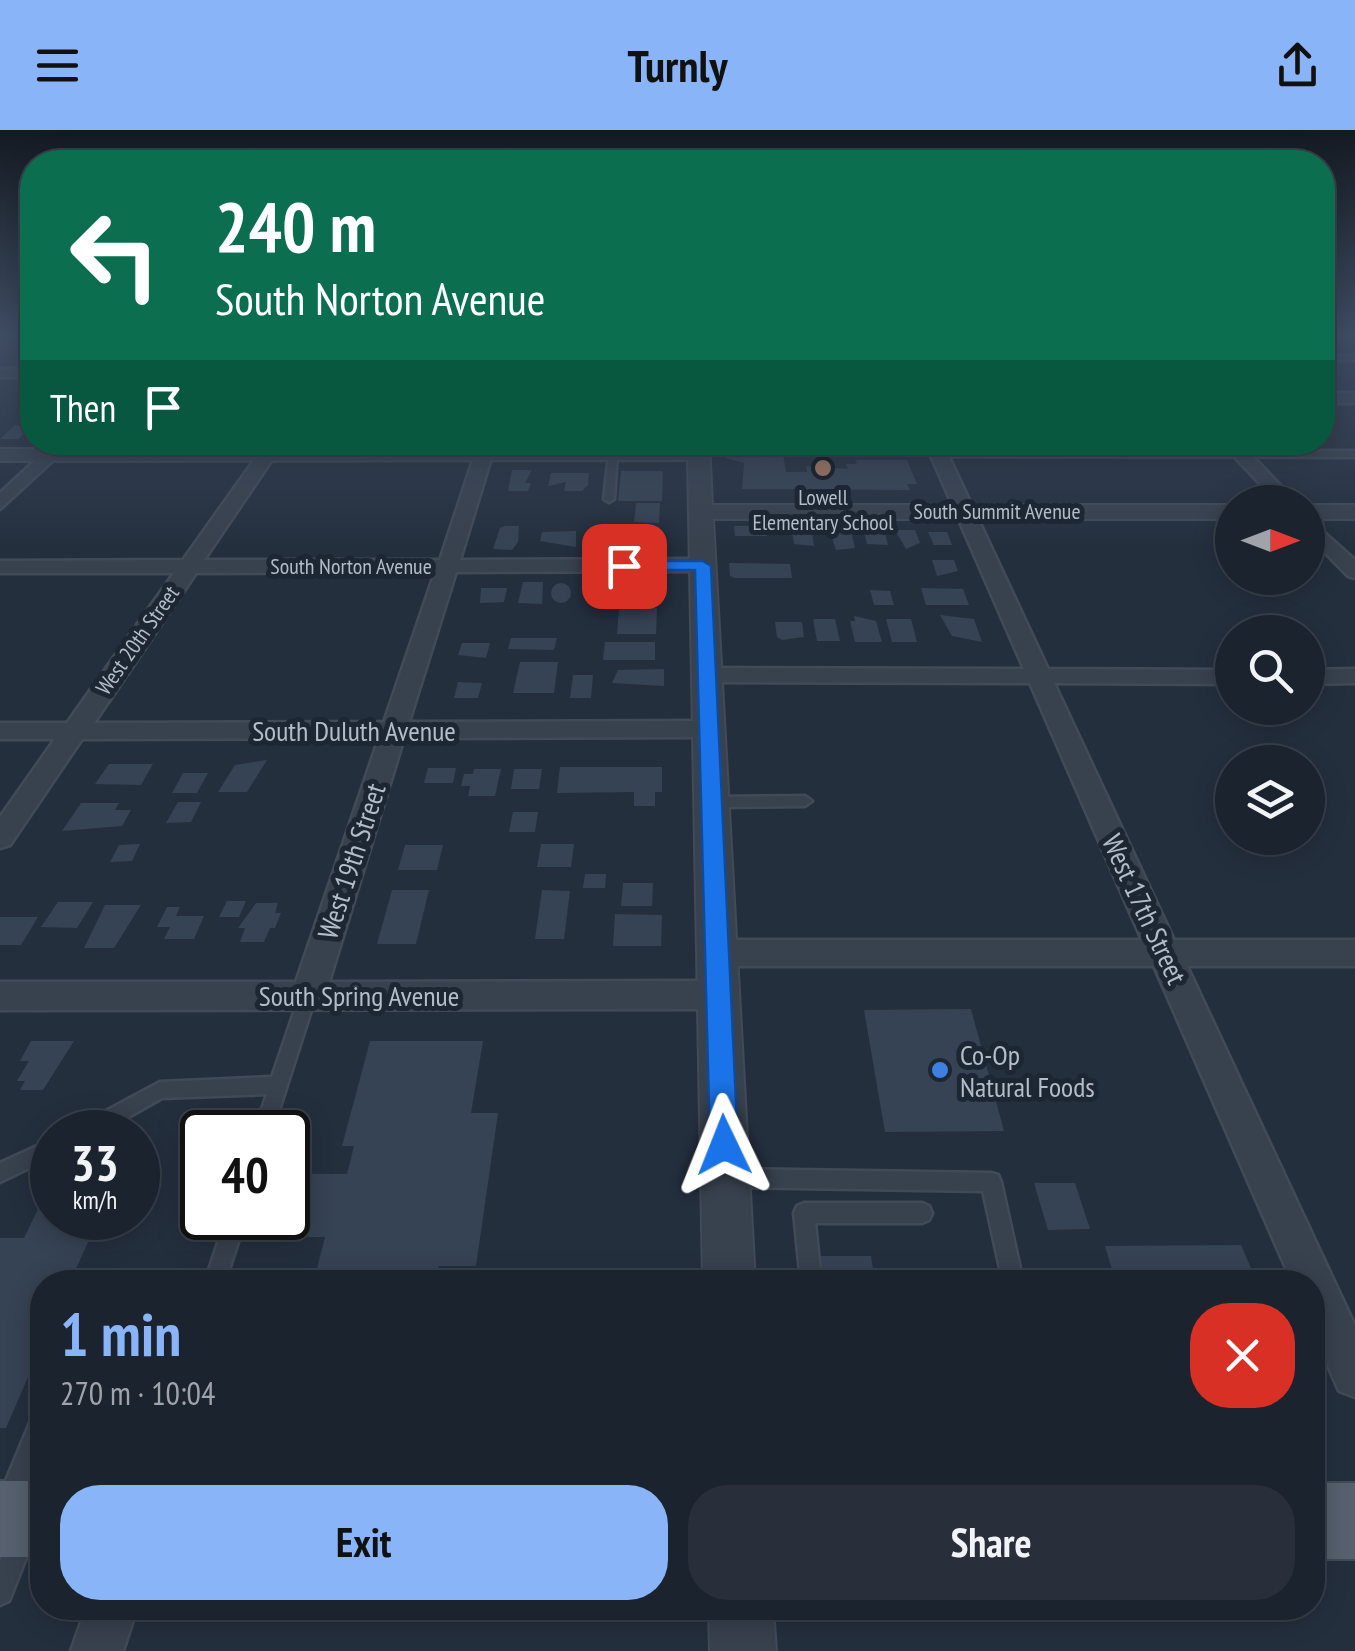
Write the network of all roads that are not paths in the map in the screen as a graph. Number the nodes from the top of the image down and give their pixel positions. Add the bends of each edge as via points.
1 (52, 455) edge
2 (267, 455) edge
3 (485, 455) edge
4 (613, 455) edge
5 (698, 455) edge
6 (938, 455) edge
7 (1241, 455) edge
8 (1270, 485) edge
9 (609, 500) dead end
10 (0, 503) edge
11 (964, 511) junction
12 (701, 512) junction
13 (1215, 512) edge
14 (1325, 512) edge
15 (1355, 512) edge
16 (1325, 541) edge
17 (188, 566) junction
18 (448, 566) junction
19 (703, 566) junction
20 (0, 567) edge
21 (1355, 572) edge
22 (707, 676) junction
23 (1325, 676) edge
24 (1355, 676) edge
25 (1215, 677) edge
26 (1038, 678) junction
27 (708, 729) junction
28 (394, 730) junction
29 (0, 731) edge
30 (73, 731) junction
31 (805, 801) dead end
32 (711, 802) junction
33 (0, 838) edge
34 (717, 953) junction
35 (1355, 953) edge
36 (1166, 955) junction
37 (719, 995) junction
38 (0, 996) edge
39 (308, 996) junction
40 (279, 1085) junction
41 (124, 1110) edge
42 (271, 1110) edge
43 (30, 1159) edge
44 (0, 1173) edge
45 (725, 1178) junction
46 (922, 1213) dead end
47 (229, 1240) edge
48 (219, 1270) edge
49 (729, 1270) edge
50 (810, 1270) edge
51 (1011, 1270) edge
52 (1308, 1270) edge
53 (1325, 1308) edge
54 (1355, 1375) edge
55 (30, 1471) edge
56 (1325, 1521) edge
57 (1355, 1521) edge
58 (15, 1534) edge
59 (108, 1620) edge
60 (742, 1620) edge
61 (98, 1651) edge
62 (743, 1651) edge

1 - 10 street
2 - 17 street, West 20th Street
3 - 18 street, West 19th Street
4 - 9 lane
5 - 12 street
6 - 11 street, West 17th Street
7 - 8 street
11 - 12 street, South Summit Avenue
11 - 13 street, South Summit Avenue
11 - 26 street, West 17th Street
12 - 19 street
14 - 15 street
16 - 21 street
17 - 18 street, South Norton Avenue
17 - 20 street, South Norton Avenue
17 - 30 street, West 20th Street
18 - 19 street, South Norton Avenue
18 - 28 street, West 19th Street
19 - 22 street
22 - 26 street
22 - 27 street
23 - 24 street
25 - 26 street
26 - 36 street, West 17th Street
27 - 28 street, South Duluth Avenue
27 - 32 street
28 - 30 street, South Duluth Avenue
28 - 39 street, West 19th Street
29 - 30 street, South Duluth Avenue
30 - 33 street, West 20th Street
31 - 32 lane
32 - 34 street
34 - 36 street
34 - 37 street
35 - 36 street
36 - 52 street, West 17th Street
37 - 39 street, South Spring Avenue
37 - 45 street
38 - 39 street, South Spring Avenue
39 - 40 lane
40 - 41 lane via 160,1090
40 - 42 lane
43 - 44 lane
45 - 49 street
45 - 51 lane via 991,1182
46 - 50 lane via 804,1213
47 - 48 lane
53 - 54 street, West 17th Street
55 - 58 lane
56 - 57 main road
59 - 61 street
60 - 62 street

